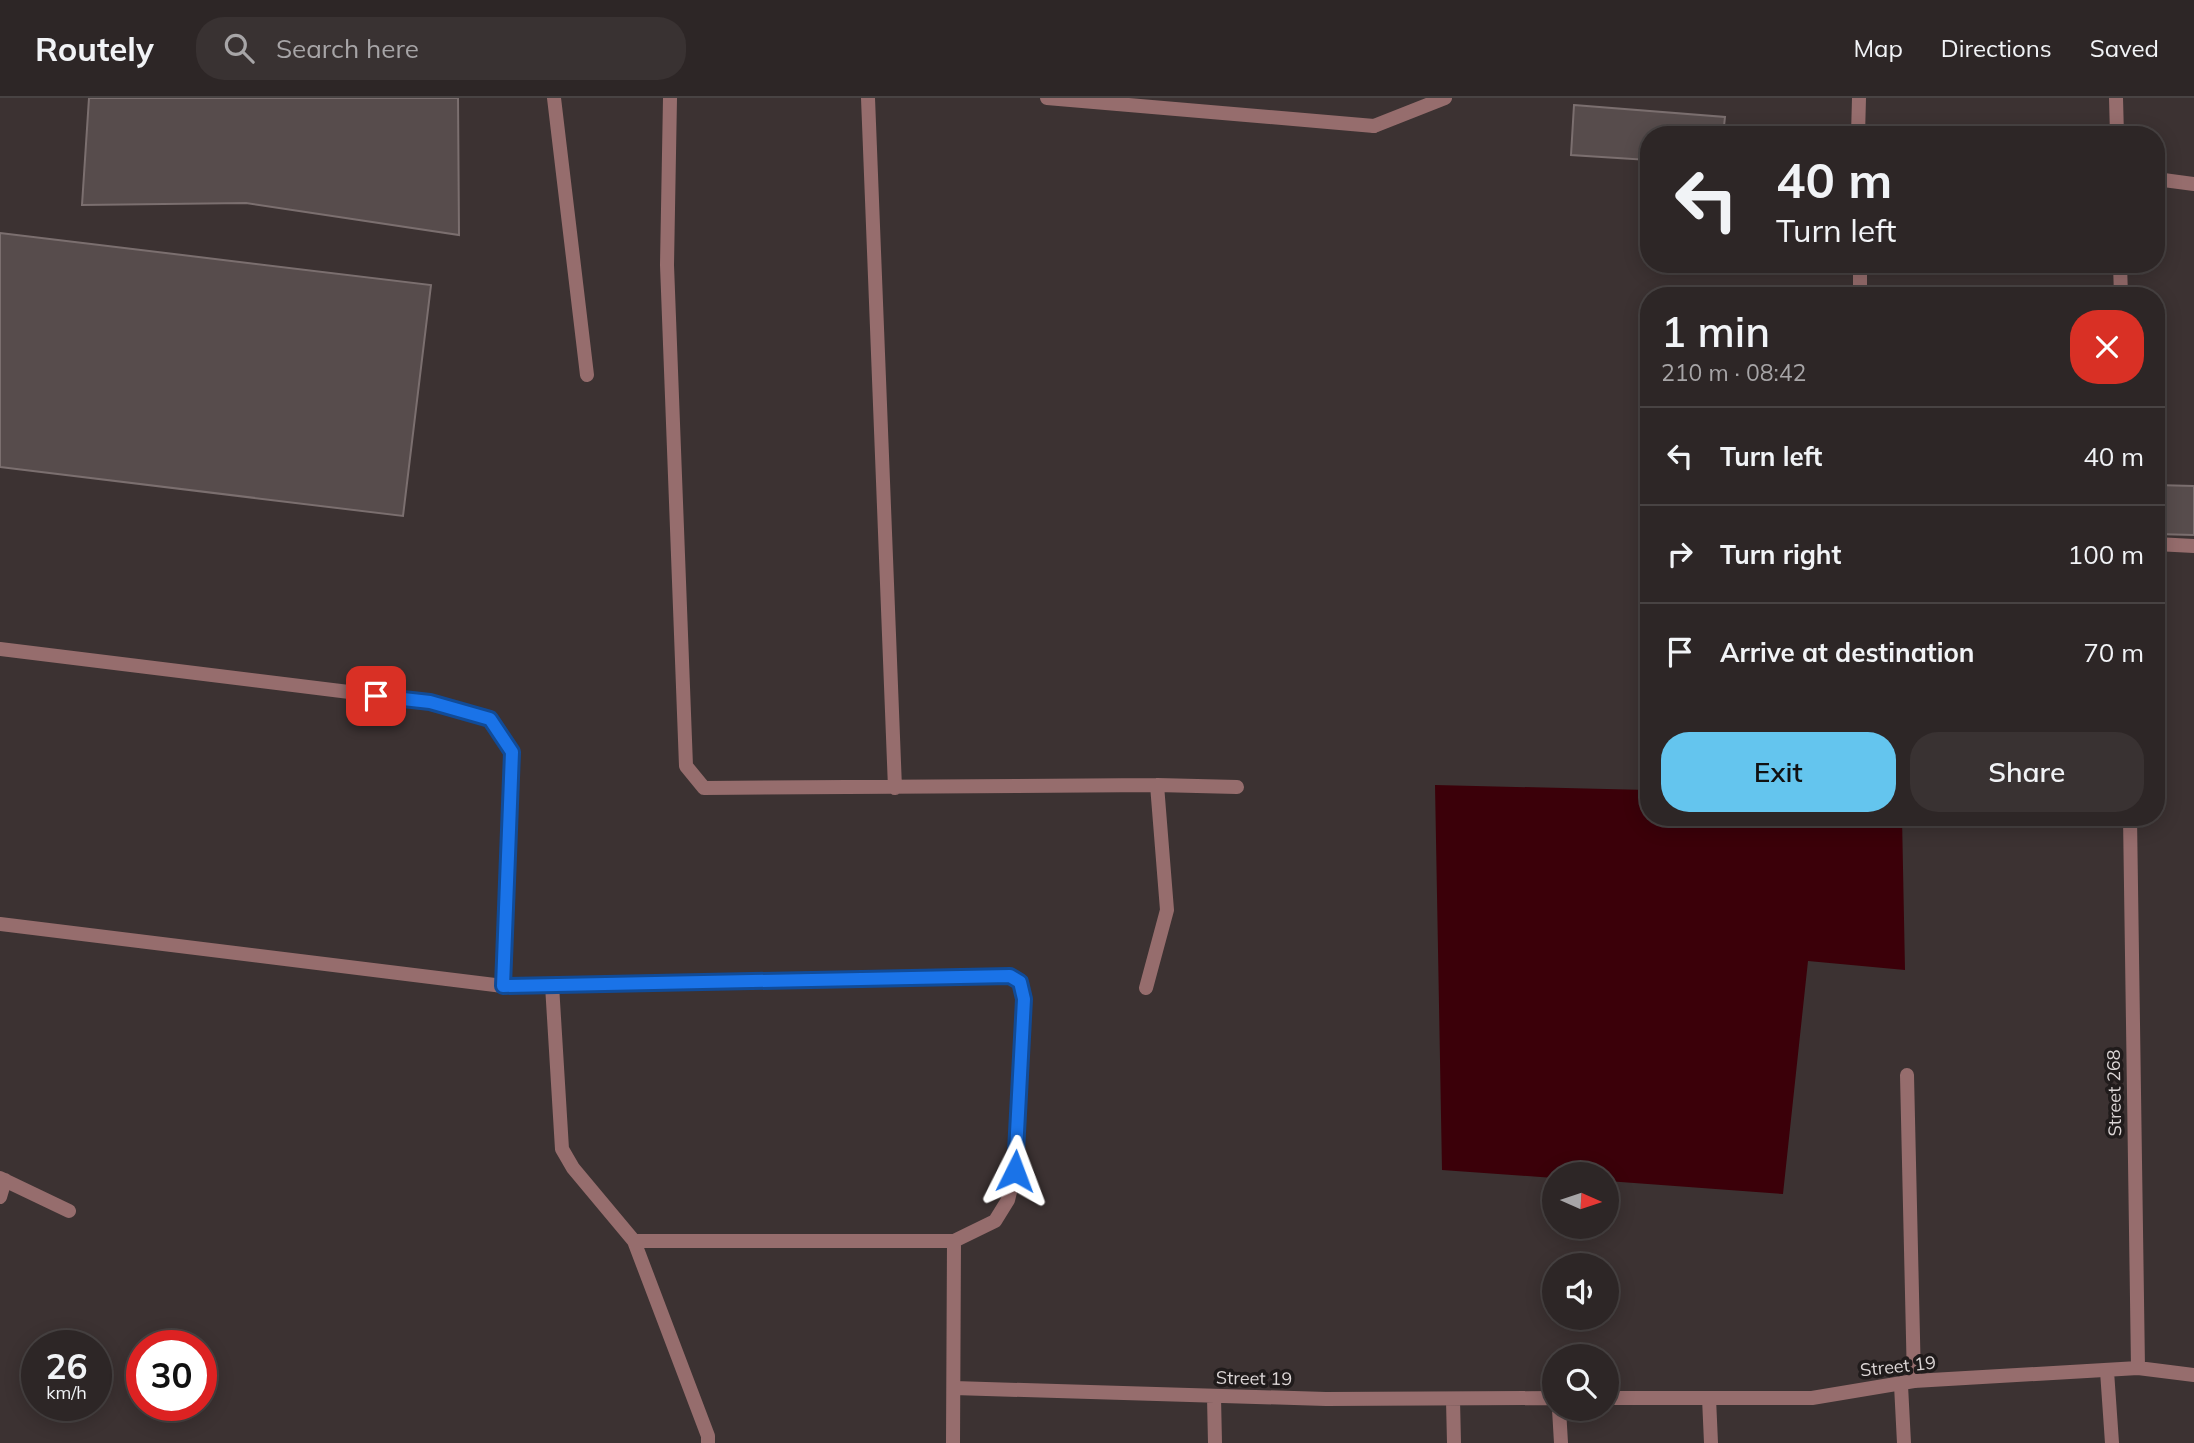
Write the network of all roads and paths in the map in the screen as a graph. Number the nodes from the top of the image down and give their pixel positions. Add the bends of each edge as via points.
1 (554, 98) edge
2 (670, 98) edge
3 (868, 98) edge
4 (1047, 98) edge
5 (1444, 98) edge
6 (1859, 98) edge
7 (2116, 98) edge
8 (1858, 126) edge
9 (2117, 126) edge
10 (2165, 180) edge
11 (2194, 184) edge
12 (587, 375) dead end
13 (2165, 544) edge
14 (2194, 546) edge
15 (0, 649) edge
16 (1157, 785) junction
17 (1237, 786) dead end
18 (895, 788) junction
19 (2130, 826) edge
20 (0, 923) edge
21 (552, 985) junction
22 (503, 986) junction
23 (1146, 988) dead end
24 (1907, 1075) dead end
25 (3, 1179) edge
26 (0, 1197) edge
27 (69, 1211) dead end
28 (634, 1241) junction
29 (954, 1241) junction
30 (2138, 1368) junction
31 (2107, 1371) junction
32 (2194, 1375) edge
33 (1908, 1383) junction
34 (954, 1388) junction
35 (1214, 1397) junction
36 (1542, 1398) edge
37 (1619, 1398) edge
38 (1709, 1398) junction
39 (1453, 1400) junction
40 (1560, 1421) edge
41 (708, 1443) edge
42 (953, 1443) edge
43 (1215, 1443) edge
44 (1454, 1443) edge
45 (1561, 1443) edge
46 (1711, 1443) edge
47 (1904, 1443) edge
48 (2112, 1443) edge

1 - 12 street
2 - 18 street via 667,265 686,766 705,788
3 - 18 street
4 - 5 street via 1374,126
6 - 8 street
7 - 9 street
10 - 11 street
13 - 14 street
15 - 22 street via 430,702 490,719 512,752
16 - 17 street
16 - 18 street
16 - 23 street via 1167,910
19 - 30 street, Street 268
20 - 22 street
21 - 22 street
21 - 28 street via 562,1149
21 - 29 street via 1010,976 1020,982 1024,999 1015,1171 1008,1200 995,1221
24 - 33 street
25 - 26 street
25 - 27 street
28 - 29 street
28 - 41 street
29 - 34 street
30 - 31 street, Street 19
30 - 32 street, Street 19
31 - 33 street, Street 19
31 - 48 street
33 - 38 street, Street 19 via 1812,1398
33 - 47 street
34 - 35 street, Street 19
34 - 42 street
35 - 39 street, Street 19
35 - 43 street
36 - 39 street, Street 19
37 - 38 street, Street 19
38 - 46 street
39 - 44 street
40 - 45 street

